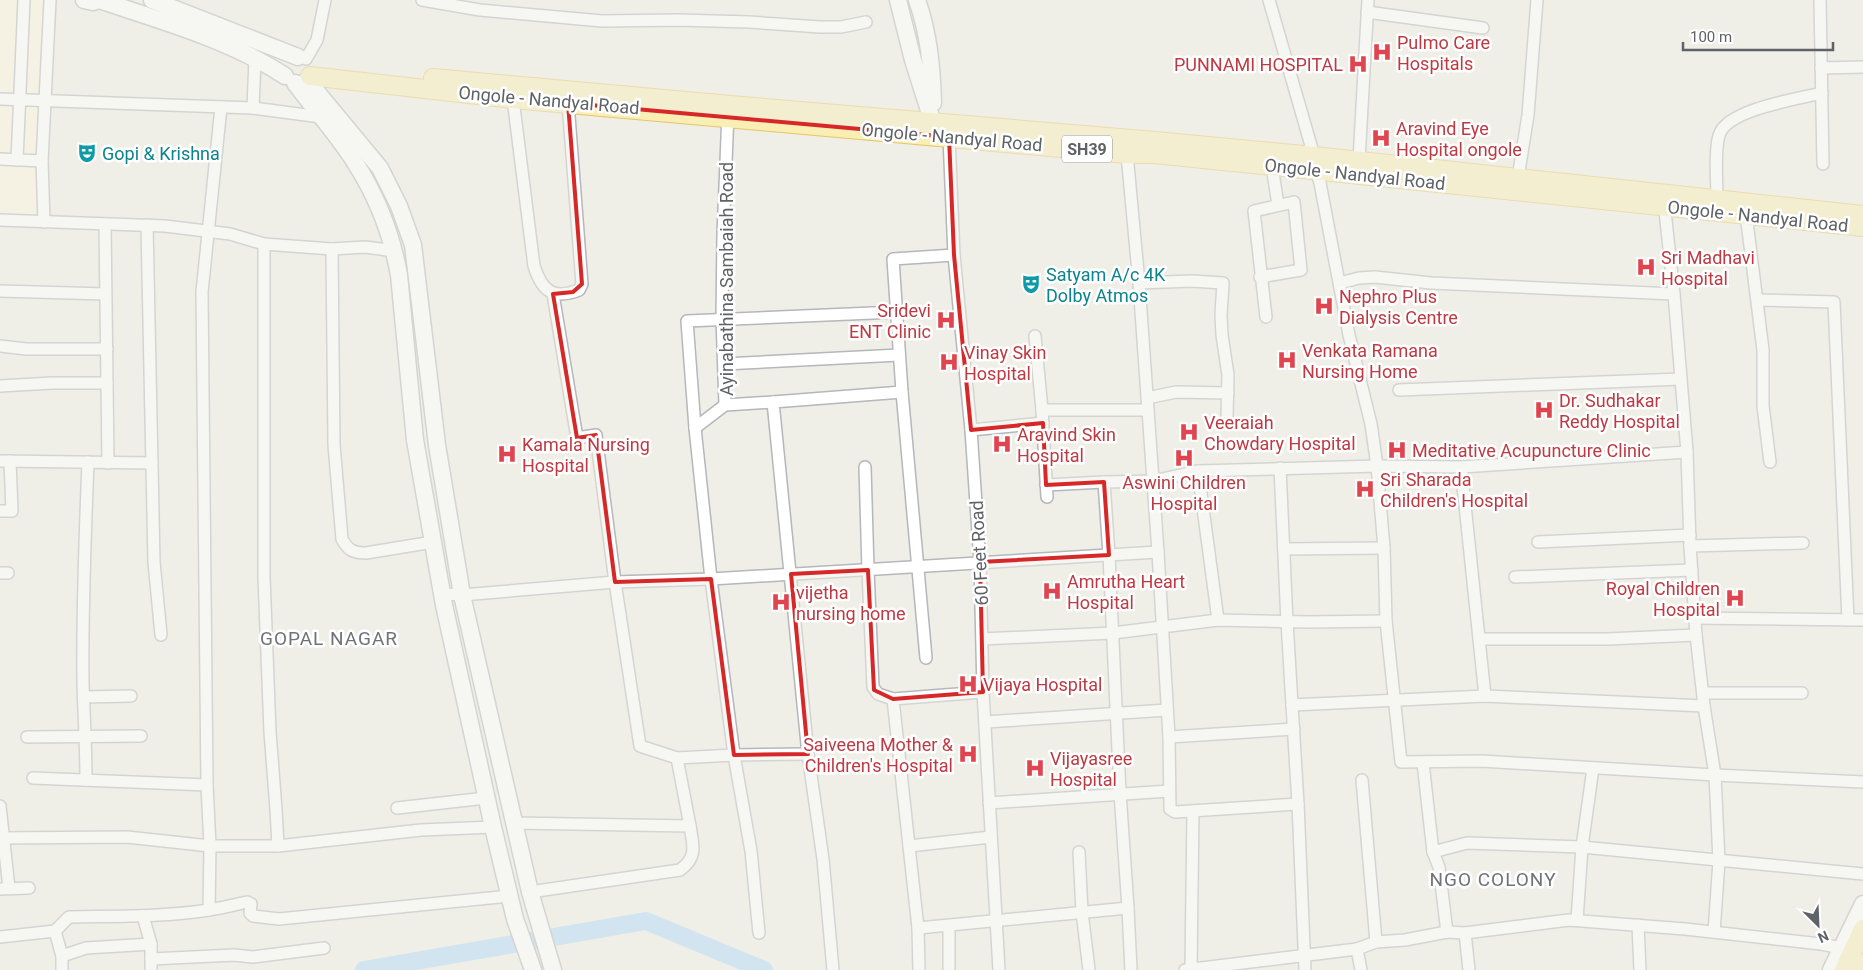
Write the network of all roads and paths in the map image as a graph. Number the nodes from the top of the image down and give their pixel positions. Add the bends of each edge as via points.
1 (24, 0) edge
2 (50, 0) edge
3 (84, 0) edge
4 (99, 0) edge
5 (152, 0) edge
6 (325, 0) edge
7 (422, 0) edge
8 (898, 0) edge
9 (917, 0) edge
10 (1269, 0) edge
11 (1537, 0) edge
12 (1820, 0) edge
13 (1368, 6) edge
14 (866, 22) dead end
15 (1484, 28) dead end
16 (255, 59) junction
17 (1863, 67) edge
18 (1821, 68) junction
19 (302, 71) junction
20 (1822, 93) junction
21 (0, 98) edge
22 (513, 98) junction
23 (20, 99) junction
24 (46, 101) junction
25 (568, 103) junction
26 (221, 107) junction
27 (253, 108) junction
28 (728, 112) junction
29 (321, 118) junction
30 (941, 130) junction
31 (1127, 154) junction
32 (1233, 155) junction
33 (0, 159) edge
34 (17, 160) junction
35 (1359, 160) junction
36 (42, 161) junction
37 (1315, 163) junction
38 (1823, 164) dead end
39 (1272, 166) junction
40 (1517, 184) junction
41 (1717, 198) junction
42 (1664, 199) junction
43 (1278, 205) junction
44 (1746, 214) junction
45 (1863, 215) edge
46 (0, 220) edge
47 (44, 222) junction
48 (105, 224) junction
49 (146, 225) junction
50 (1863, 227) edge
51 (208, 231) junction
52 (264, 244) junction
53 (332, 249) junction
54 (395, 251) junction
55 (954, 255) junction
56 (1260, 277) junction
57 (1139, 283) junction
58 (1340, 283) junction
59 (0, 291) edge
60 (105, 294) junction
61 (553, 294) junction
62 (1674, 294) junction
63 (1758, 300) junction
64 (896, 312) junction
65 (1266, 317) dead end
66 (722, 318) junction
67 (1035, 336) dead end
68 (0, 346) edge
69 (107, 349) junction
70 (899, 355) junction
71 (724, 364) junction
72 (1681, 379) junction
73 (107, 383) junction
74 (0, 386) edge
75 (1398, 390) dead end
76 (902, 392) junction
77 (1228, 393) junction
78 (773, 402) junction
79 (1147, 404) junction
80 (725, 405) junction
81 (1042, 410) junction
82 (1226, 417) dead end
83 (1043, 423) junction
84 (695, 428) junction
85 (971, 430) junction
86 (1687, 452) junction
87 (5, 461) edge
88 (88, 462) junction
89 (1770, 462) dead end
90 (108, 463) junction
91 (152, 463) junction
92 (1376, 466) junction
93 (865, 467) dead end
94 (1461, 467) junction
95 (1280, 468) junction
96 (1198, 472) junction
97 (1153, 481) junction
98 (1104, 482) junction
99 (0, 511) edge
100 (1690, 540) junction
101 (433, 542) junction
102 (1538, 542) dead end
103 (1803, 543) dead end
104 (1384, 548) junction
105 (1284, 549) junction
106 (1158, 552) junction
107 (1109, 555) junction
108 (980, 562) junction
109 (918, 566) junction
110 (868, 570) junction
111 (1692, 570) junction
112 (791, 574) junction
113 (1515, 577) dead end
114 (711, 579) junction
115 (615, 582) junction
116 (443, 594) junction
117 (462, 594) junction
118 (1696, 618) junction
119 (1218, 620) junction
120 (1848, 620) junction
121 (1863, 620) edge
122 (1386, 621) junction
123 (1287, 622) junction
124 (1162, 627) junction
125 (1112, 633) junction
126 (161, 635) dead end
127 (1696, 635) junction
128 (982, 639) junction
129 (1479, 639) junction
130 (926, 658) dead end
131 (983, 692) junction
132 (1703, 693) junction
133 (1802, 693) dead end
134 (131, 696) dead end
135 (1485, 696) junction
136 (84, 697) junction
137 (893, 699) junction
138 (1394, 700) junction
139 (1292, 705) junction
140 (1704, 706) junction
141 (1167, 710) junction
142 (1116, 714) junction
143 (986, 722) junction
144 (1294, 729) junction
145 (86, 736) junction
146 (141, 736) dead end
147 (26, 737) dead end
148 (1169, 737) junction
149 (808, 754) junction
150 (734, 755) junction
151 (677, 758) junction
152 (1423, 763) junction
153 (1593, 768) junction
154 (1715, 775) junction
155 (33, 778) dead end
156 (86, 780) junction
157 (1362, 780) dead end
158 (1863, 782) edge
159 (207, 785) junction
160 (1169, 791) junction
161 (1120, 793) junction
162 (486, 798) junction
163 (989, 803) junction
164 (1298, 804) junction
165 (0, 806) edge
166 (397, 808) dead end
167 (1193, 811) junction
168 (514, 823) junction
169 (690, 826) junction
170 (493, 828) junction
171 (991, 837) junction
172 (2, 838) edge
173 (210, 846) junction
174 (278, 846) junction
175 (909, 846) junction
176 (1582, 847) junction
177 (1079, 852) dead end
178 (1433, 852) junction
179 (1719, 861) junction
180 (1863, 874) edge
181 (4, 888) edge
182 (29, 888) dead end
183 (530, 892) junction
184 (510, 896) junction
185 (1863, 904) edge
186 (1128, 908) junction
187 (209, 910) junction
188 (1082, 912) junction
189 (144, 916) junction
190 (1577, 920) junction
191 (996, 921) junction
192 (1638, 925) junction
193 (949, 926) junction
194 (918, 928) junction
195 (1863, 929) edge
196 (55, 931) junction
197 (1446, 932) junction
198 (1714, 932) junction
199 (759, 933) dead end
200 (1466, 933) junction
201 (0, 937) edge
202 (1376, 942) junction
203 (151, 944) junction
204 (324, 948) dead end
205 (1841, 948) junction
206 (1357, 949) junction
207 (62, 956) junction
208 (1303, 956) junction
209 (151, 964) edge
210 (1863, 964) edge
211 (1252, 965) edge
212 (62, 970) edge
213 (533, 970) edge
214 (553, 970) edge
215 (833, 970) edge
216 (919, 970) edge
217 (949, 970) edge
218 (999, 970) edge
219 (1089, 970) edge
220 (1132, 970) edge
221 (1188, 970) edge
222 (1305, 970) edge
223 (1361, 970) edge
224 (1469, 970) edge
225 (1640, 970) edge
226 (1831, 970) edge
227 (1844, 970) edge
228 (1860, 970) edge

1 - 23 street
2 - 24 street
3 - 4 main road
4 - 16 main road via 178,27
5 - 19 main road
6 - 19 street via 317,40
7 - 14 street via 480,10 602,21 678,20 820,27
8 - 30 main road via 913,60
9 - 30 main road via 925,22
10 - 37 street
11 - 40 street via 1528,115
12 - 18 street
13 - 15 street
13 - 35 street
16 - 19 main road
16 - 27 street
17 - 18 street
18 - 20 street
19 - 22 main road, Ongole - Nandyal Road / SH39
19 - 28 main road, Ongole - Nandyal Road / SH39
19 - 29 main road
19 - 117 main road via 380,168 413,245 437,446
20 - 38 street
20 - 41 street via 1754,110 1726,125 1720,133 1718,145
21 - 23 street
22 - 25 main road, Ongole - Nandyal Road / SH39
22 - 61 street via 534,266 543,287
23 - 24 street
23 - 34 street
24 - 26 street
24 - 36 street
25 - 28 main road, Ongole - Nandyal Road / SH39
25 - 61 street via 582,284 579,290
26 - 27 street
26 - 51 street
27 - 29 street
28 - 30 main road, Ongole - Nandyal Road / SH39
28 - 66 street, Ayinabathina Sambaiah Road
29 - 54 main road via 370,188
30 - 31 main road, Ongole - Nandyal Road / SH39
30 - 32 main road, Ongole - Nandyal Road / SH39
30 - 55 street, 60 Feet Road
31 - 32 main road, Ongole - Nandyal Road / SH39
31 - 57 street
32 - 37 main road, Ongole - Nandyal Road / SH39
32 - 39 main road, Ongole - Nandyal Road / SH39
33 - 34 street
34 - 36 street
35 - 37 main road, Ongole - Nandyal Road / SH39
35 - 40 main road, Ongole - Nandyal Road / SH39
36 - 47 street
37 - 39 main road, Ongole - Nandyal Road / SH39
37 - 40 main road, Ongole - Nandyal Road / SH39
37 - 58 street
39 - 43 street
40 - 42 main road, Ongole - Nandyal Road / SH39
41 - 42 main road, Ongole - Nandyal Road / SH39
41 - 45 main road, Ongole - Nandyal Road / SH39
42 - 44 main road, Ongole - Nandyal Road / SH39
42 - 62 street
43 - 56 street via 1254,211
43 - 56 street via 1294,202 1302,270
44 - 50 main road, Ongole - Nandyal Road / SH39
44 - 63 street
46 - 47 street
47 - 48 street
48 - 49 street
48 - 60 street
49 - 51 street
49 - 91 street
51 - 52 street
51 - 159 street via 202,292
52 - 53 street
52 - 174 street via 264,577
53 - 54 street via 365,247
53 - 101 street via 334,445 342,539 350,550 357,553
54 - 101 main road via 415,440
55 - 64 street via 893,258
55 - 85 street, 60 Feet Road
56 - 65 street
57 - 77 street via 1224,283 1221,315
57 - 79 street
58 - 62 street via 1375,277 1431,283
58 - 92 street via 1371,424
59 - 60 street
60 - 69 street
61 - 115 street via 577,438 596,435
62 - 72 street
63 - 89 street via 1763,350 1763,406
63 - 120 street via 1834,302
64 - 66 street
64 - 70 street
66 - 71 street, Ayinabathina Sambaiah Road
66 - 84 street via 687,321
67 - 81 street
68 - 69 street
69 - 73 street
70 - 71 street
70 - 76 street
71 - 80 street, Ayinabathina Sambaiah Road
72 - 75 street
72 - 86 street
73 - 74 street
73 - 90 street
76 - 78 street, Ayinabathina Sambaiah Road
76 - 109 street
77 - 79 street via 1176,392
77 - 82 street
78 - 80 street, Ayinabathina Sambaiah Road
78 - 112 street
79 - 81 street
79 - 97 street
80 - 84 street
81 - 83 street
83 - 85 street
83 - 98 street via 1046,491
84 - 114 street
85 - 108 street, 60 Feet Road
86 - 94 street
86 - 100 street
87 - 88 street
87 - 99 street via 12,511
88 - 90 street
88 - 136 street
90 - 91 street
91 - 126 street via 154,562
92 - 94 street
92 - 95 street
92 - 104 street
93 - 110 street
94 - 129 street
95 - 96 street
95 - 105 street
96 - 97 street
96 - 119 street
97 - 98 street
97 - 106 street
98 - 107 street
100 - 102 street
100 - 103 street
100 - 111 street
101 - 116 main road
104 - 105 street
104 - 122 street
105 - 123 street
106 - 107 street
106 - 124 street
107 - 108 street
107 - 125 street
108 - 109 street
108 - 128 street, 60 Feet Road
109 - 110 street
109 - 130 street
110 - 112 street
110 - 137 street via 873,687 878,694
111 - 113 street
111 - 118 street
112 - 114 street
112 - 149 street
114 - 115 street
114 - 150 street
115 - 117 street
115 - 151 street via 640,746
116 - 117 street
116 - 162 main road
117 - 168 main road
118 - 120 street
118 - 127 street
119 - 123 street
119 - 124 street
120 - 121 street
122 - 123 street
122 - 138 street
123 - 139 street
124 - 125 street
124 - 141 street
125 - 128 street
125 - 142 street
127 - 129 street via 1607,640
127 - 132 street
128 - 131 street, 60 Feet Road
129 - 135 street
131 - 137 street
131 - 143 street, 60 Feet Road
132 - 133 street
132 - 140 street
134 - 136 street
135 - 138 street
135 - 140 street
136 - 145 street
137 - 175 street
138 - 139 street
138 - 152 street via 1401,762
139 - 144 street
140 - 154 street
141 - 142 street
141 - 148 street
142 - 143 street
142 - 161 street
143 - 163 street, 60 Feet Road
144 - 148 street
144 - 164 street
145 - 146 street
145 - 147 street
145 - 156 street
148 - 160 street
149 - 150 street
149 - 215 street via 823,859
150 - 151 street
150 - 199 street via 751,851
151 - 169 street
152 - 153 street via 1481,761
152 - 178 street
153 - 154 street
153 - 176 street
154 - 158 street
154 - 179 street
155 - 156 street
156 - 159 street
157 - 202 street
159 - 173 street
160 - 161 street
160 - 167 street via 1170,809 1174,812
161 - 163 street
161 - 186 street
162 - 166 street
162 - 170 main road
163 - 171 street, 60 Feet Road
164 - 167 street
164 - 208 street
165 - 172 street
167 - 221 street
168 - 169 street
168 - 183 main road
169 - 183 street via 692,859 680,870
170 - 174 street via 420,830
170 - 184 main road
171 - 175 street
171 - 191 street, 60 Feet Road
172 - 173 street via 127,837
172 - 181 street
173 - 174 street
173 - 187 street
175 - 194 street
176 - 178 street via 1467,843
176 - 179 street
176 - 190 street
177 - 188 street
178 - 197 street via 1439,867
179 - 180 street
179 - 198 street
181 - 182 street
183 - 214 main road
184 - 187 street via 279,919 252,916 251,904 247,902
184 - 213 main road via 519,934
185 - 205 main road
186 - 188 street
186 - 220 street
187 - 189 street
188 - 191 street
188 - 219 street
189 - 196 street via 69,917
189 - 203 street
190 - 192 street
190 - 200 street
191 - 193 street
191 - 218 street, 60 Feet Road
192 - 198 street
192 - 225 street
193 - 194 street
193 - 217 street
194 - 216 street
195 - 227 main road
196 - 201 street
196 - 207 street
197 - 200 street
197 - 202 street
198 - 205 street
200 - 224 street
202 - 206 street
203 - 207 street via 86,948
203 - 209 street
204 - 209 street
205 - 226 main road
206 - 208 street
206 - 223 street
207 - 212 street
208 - 211 street
208 - 222 street
210 - 228 main road
211 - 221 street

